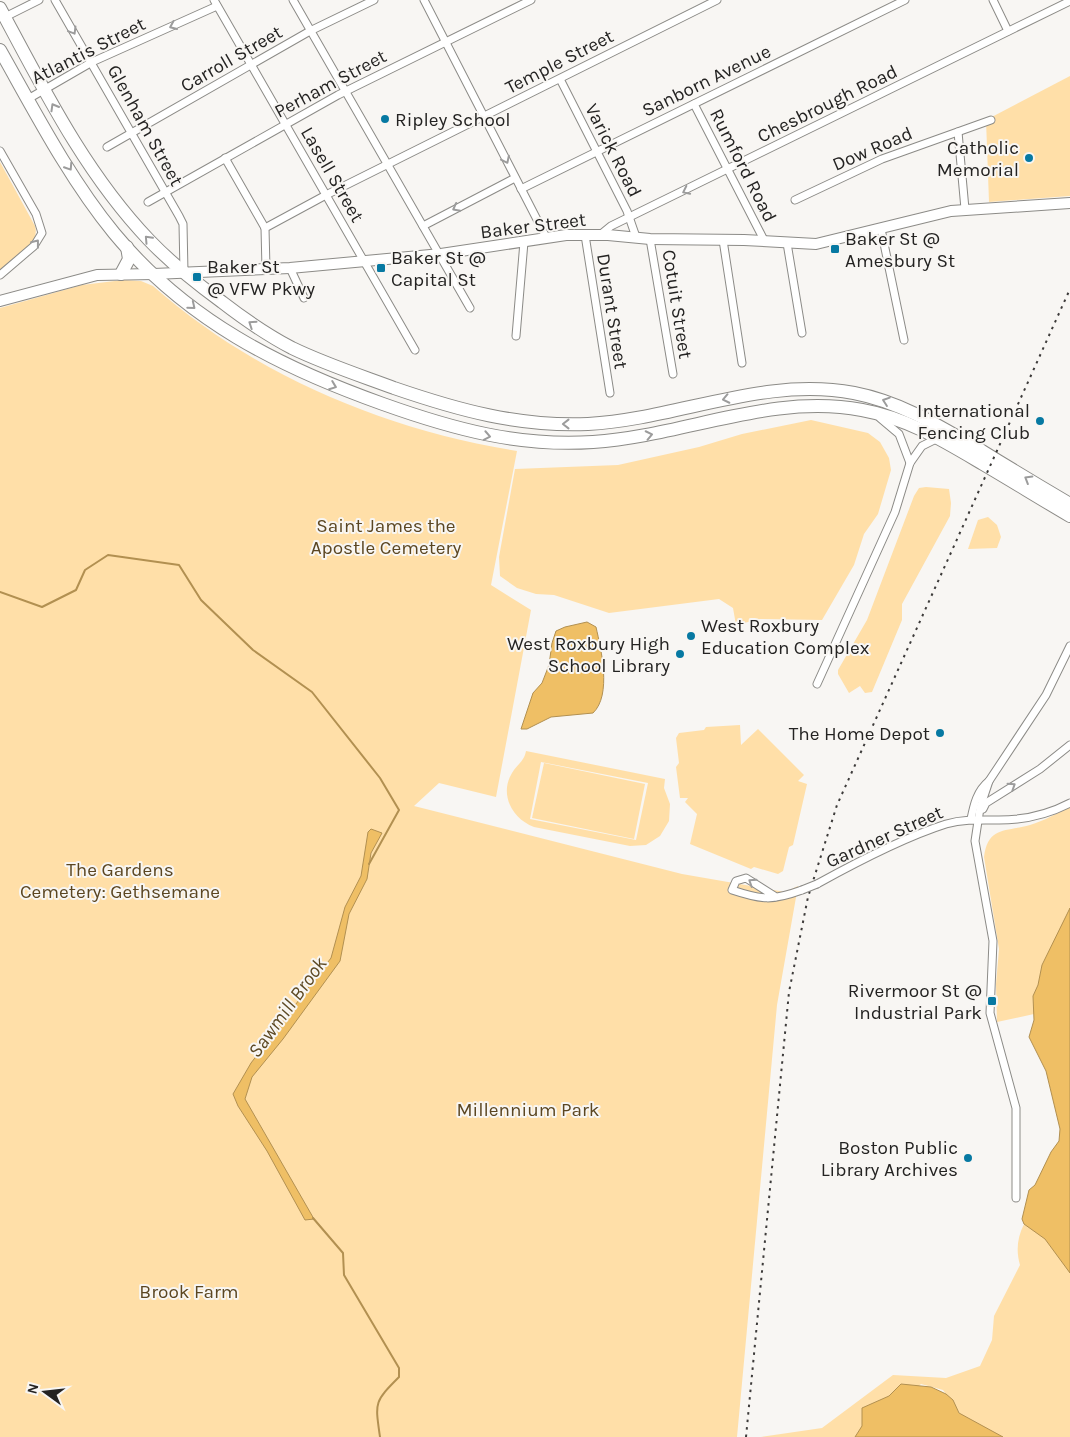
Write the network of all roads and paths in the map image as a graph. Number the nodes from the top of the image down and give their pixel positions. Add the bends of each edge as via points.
1 (39, 0) edge
2 (55, 0) edge
3 (293, 0) edge
4 (374, 0) edge
5 (424, 0) edge
6 (531, 0) edge
7 (717, 0) edge
8 (905, 0) edge
9 (993, 0) edge
10 (1070, 0) edge
11 (215, 3) edge
12 (2, 12) edge
13 (310, 31) junction
14 (1008, 31) junction
15 (446, 41) junction
16 (0, 50) edge
17 (92, 62) junction
18 (252, 65) junction
19 (560, 79) junction
20 (44, 89) junction
21 (346, 91) junction
22 (28, 99) junction
23 (694, 104) junction
24 (485, 116) junction
25 (991, 120) dead end
26 (285, 124) junction
27 (958, 132) junction
28 (131, 133) junction
29 (107, 147) dead end
30 (0, 151) edge
31 (597, 151) junction
32 (225, 158) junction
33 (387, 164) junction
34 (730, 169) junction
35 (515, 178) junction
36 (521, 189) junction
37 (165, 192) junction
38 (326, 195) junction
39 (795, 200) dead end
40 (148, 202) dead end
41 (1070, 203) edge
42 (965, 209) junction
43 (630, 219) junction
44 (423, 226) junction
45 (265, 228) junction
46 (881, 229) junction
47 (585, 235) junction
48 (600, 235) junction
49 (546, 237) junction
50 (636, 238) junction
51 (650, 239) junction
52 (723, 240) junction
53 (524, 242) junction
54 (765, 242) junction
55 (787, 244) junction
56 (127, 247) junction
57 (441, 254) junction
58 (365, 261) junction
59 (290, 268) junction
60 (266, 269) junction
61 (184, 272) junction
62 (121, 274) junction
63 (155, 274) junction
64 (0, 276) edge
65 (304, 298) dead end
66 (0, 301) edge
67 (470, 308) dead end
68 (802, 333) dead end
69 (516, 336) dead end
70 (904, 340) dead end
71 (415, 350) dead end
72 (742, 363) dead end
73 (673, 374) dead end
74 (610, 393) dead end
75 (672, 411) junction
76 (870, 411) junction
77 (675, 429) junction
78 (939, 438) junction
79 (910, 463) junction
80 (1070, 504) edge
81 (1070, 516) edge
82 (1070, 646) edge
83 (817, 684) dead end
84 (1070, 745) edge
85 (1070, 803) edge
86 (975, 819) junction
87 (776, 897) junction
88 (1016, 1198) dead end

1 - 12 street
2 -> 17 street, Glenham Street
3 - 13 street
4 - 13 street, Carroll Street
5 - 15 street
6 - 15 street, Perham Street
7 - 19 street, Temple Street
8 - 23 street, Sanborn Avenue
9 - 14 street
10 - 14 street, Chesbrough Road
11 -> 17 street, Atlantis Street
11 - 18 street, Lasell Street
12 - 20 highway
13 - 18 street, Carroll Street
13 - 21 street
14 - 34 street, Chesbrough Road
15 - 21 street, Perham Street
15 - 24 street
16 - 22 highway
17 - 20 street, Atlantis Street
17 - 28 street, Glenham Street
18 - 26 street, Lasell Street
18 - 28 street, Carroll Street
19 - 24 street, Temple Street
19 - 31 street, Varick Road
20 - 22 street, Atlantis Street
61 -> 20 highway via 149,240 116,201
21 - 26 street, Perham Street
21 - 33 street
22 -> 56 highway via 87,194
23 - 31 street, Sanborn Avenue
23 - 34 street, Rumford Road
24 - 33 street, Temple Street
24 -> 35 street
25 - 27 street, Dow Road
26 - 32 street, Perham Street
26 - 38 street, Lasell Street
27 - 39 street, Dow Road via 882,159
27 - 42 street
28 - 29 street, Carroll Street
28 - 37 street, Glenham Street
64 -> 30 street via 34,246 42,234 36,214
31 - 36 street, Sanborn Avenue
31 - 43 street, Varick Road
32 - 37 street, Perham Street
32 - 45 street
33 - 38 street, Temple Street
33 - 44 street
34 -> 43 street, Chesbrough Road
34 - 54 street, Rumford Road
35 - 36 street
35 -> 44 street
36 - 49 street
37 - 40 street, Perham Street
37 - 61 street, Glenham Street via 183,224
38 - 45 street, Temple Street
38 - 58 street, Lasell Street
41 - 42 street, Baker Street
42 - 46 street, Baker Street
43 - 48 street, Chesbrough Road via 611,226
43 - 50 street, Varick Road
44 - 57 street
45 - 60 street
46 - 55 street, Baker Street via 816,244
46 - 70 street
47 - 48 street, Baker Street
47 - 49 street, Baker Street
47 - 74 street, Durant Street
48 - 50 street, Baker Street
49 - 53 street, Baker Street
50 - 51 street, Baker Street
51 - 52 street, Baker Street
51 - 73 street, Cotuit Street
52 - 54 street, Baker Street
52 - 72 street
53 - 57 street, Baker Street
53 - 69 street
54 - 55 street, Baker Street
55 - 68 street
56 - 62 highway via 129,262
56 - 63 highway
57 - 58 street, Baker Street
57 - 67 street
58 - 59 street, Baker Street
58 - 71 street, Lasell Street
59 - 60 street, Baker Street
59 - 65 street
60 - 61 street, Baker Street
61 - 63 street, Baker Street
75 -> 61 highway via 618,421 562,424 511,421 455,409 343,370 289,346 243,318
62 - 63 street, Baker Street
62 - 66 street, Baker Street via 78,278
63 -> 77 highway via 220,327 279,362 332,386 444,425 505,439 561,443 618,440
75 - 77 highway
80 -> 75 highway via 925,418 870,396 825,389 785,389
76 - 77 highway via 791,406
76 - 78 highway via 905,422
76 - 79 street via 899,434
78 - 79 street via 922,446
78 - 81 highway
79 - 83 street via 895,512
82 - 86 street via 1046,695 989,781
86 -> 84 street via 986,803 1040,769
85 - 86 street, Gardner Street via 1026,817
86 - 87 street, Gardner Street, bridge via 946,824 817,884
86 - 88 street via 975,841 992,941 990,1013 1016,1108
87 -> 87 street, Gardner Street via 746,878 736,881 732,890 764,900

